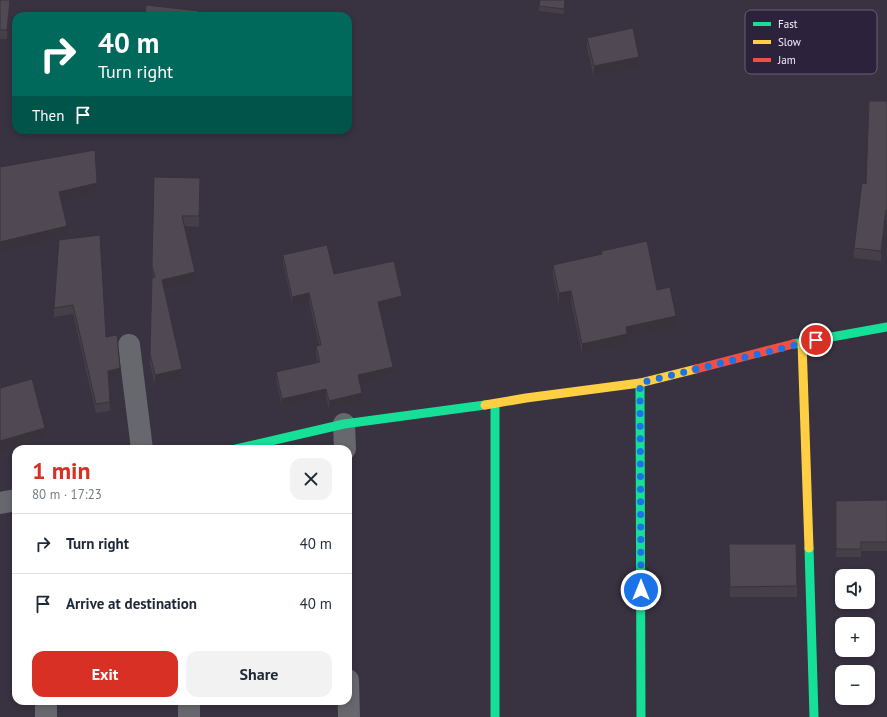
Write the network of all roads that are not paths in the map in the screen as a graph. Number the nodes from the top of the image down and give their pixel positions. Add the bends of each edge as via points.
1 (887, 327) edge
2 (802, 342) junction
3 (129, 345) dead end
4 (640, 383) junction
5 (495, 404) junction
6 (344, 424) junction
7 (142, 445) edge
8 (253, 445) edge
9 (345, 445) edge
10 (12, 501) edge
11 (0, 503) edge
12 (46, 705) edge
13 (189, 705) edge
14 (348, 705) edge
15 (46, 717) edge
16 (190, 717) edge
17 (348, 717) edge
18 (495, 717) edge
19 (641, 717) edge
20 (814, 717) edge

1 - 2 street
2 - 4 street
2 - 20 street
3 - 7 street
4 - 5 street
4 - 19 street
5 - 6 street
5 - 18 street
6 - 8 street
6 - 9 street
10 - 11 street
12 - 15 street
13 - 16 street
14 - 17 street

